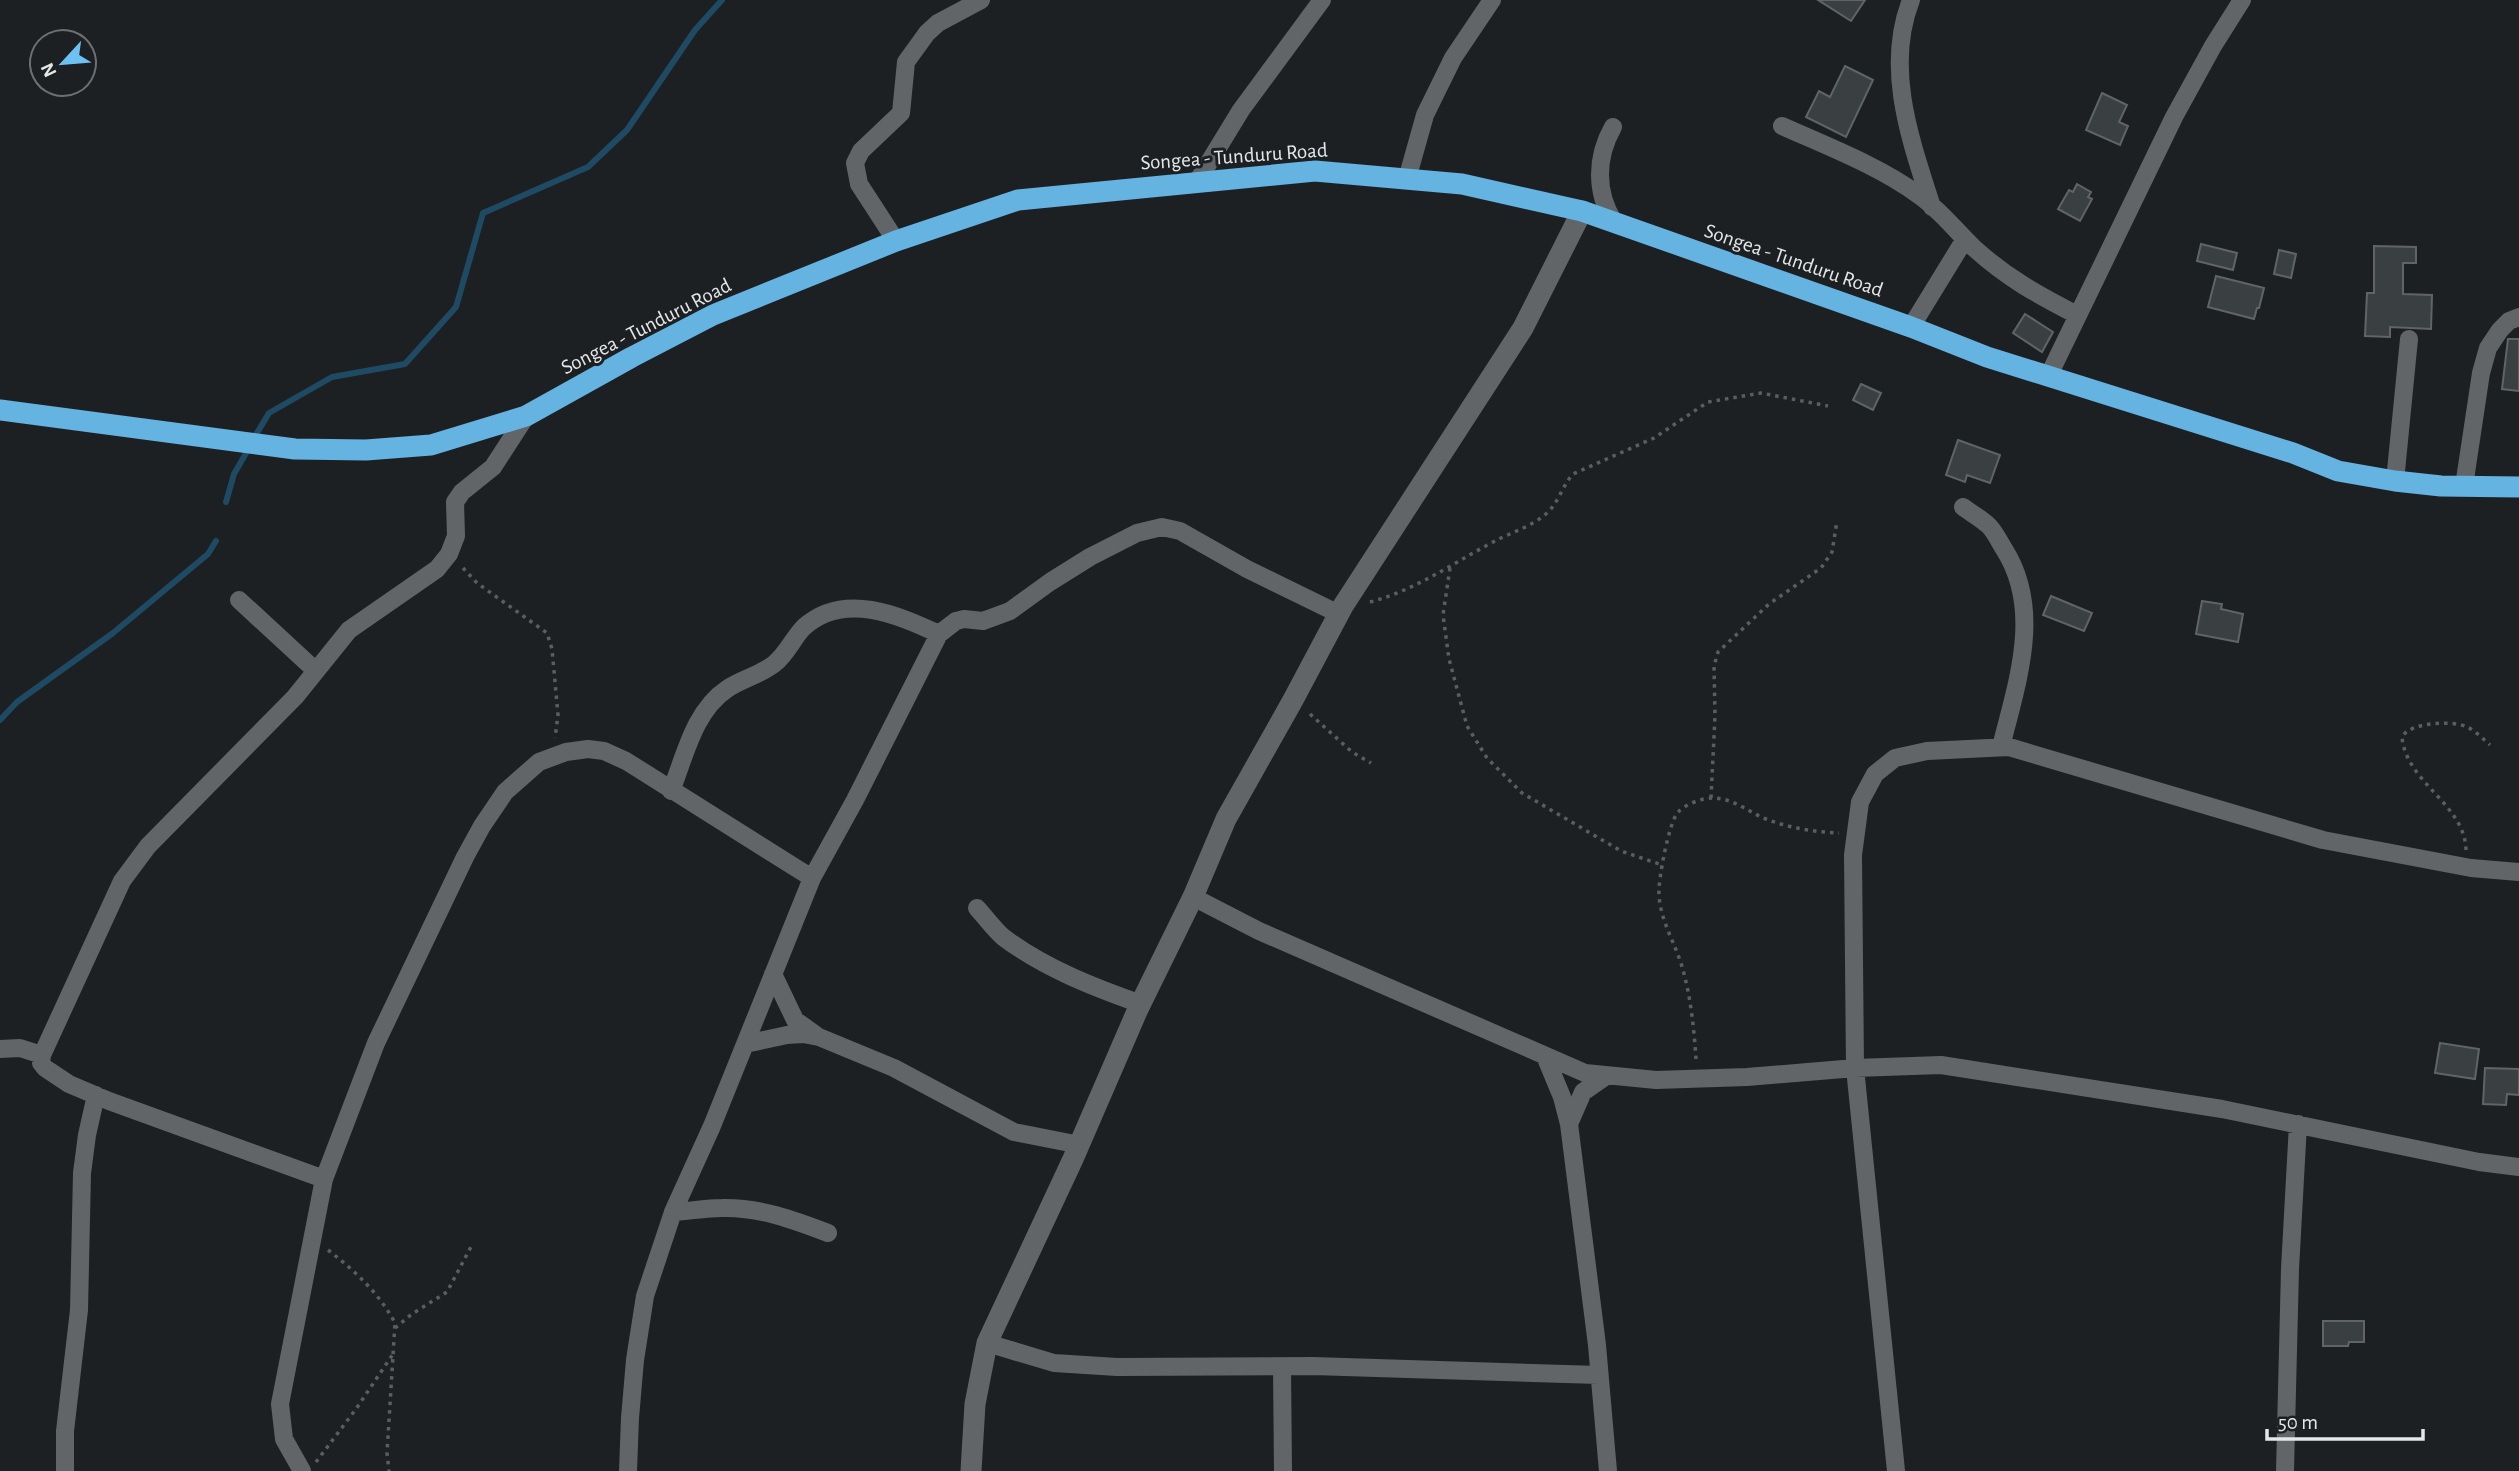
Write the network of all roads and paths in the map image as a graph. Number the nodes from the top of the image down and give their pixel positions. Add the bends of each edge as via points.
1 (981, 0) edge
2 (1322, 0) edge
3 (1492, 0) edge
4 (1911, 0) edge
5 (2242, 0) edge
6 (1782, 126) dead end
7 (1613, 127) dead end
8 (1407, 179) junction
9 (1197, 182) junction
10 (1933, 207) junction
11 (1582, 211) junction
12 (1614, 222) junction
13 (1965, 239) junction
14 (896, 242) junction
15 (2077, 315) junction
16 (2519, 317) edge
17 (1911, 327) junction
18 (2409, 338) dead end
19 (2049, 375) junction
20 (1828, 406) dead end
21 (0, 410) edge
22 (526, 416) junction
23 (2395, 481) junction
24 (2464, 486) junction
25 (2519, 487) edge
26 (1963, 507) dead end
27 (1837, 521) dead end
28 (449, 554) junction
29 (1450, 568) junction
30 (239, 600) dead end
31 (1341, 610) junction
32 (939, 634) junction
33 (316, 671) junction
34 (1293, 700) junction
35 (2490, 745) dead end
36 (2001, 747) junction
37 (552, 757) junction
38 (1371, 763) dead end
39 (671, 790) junction
40 (1711, 798) junction
41 (1856, 835) junction
42 (1662, 865) junction
43 (2463, 867) junction
44 (2519, 872) edge
45 (812, 878) junction
46 (1193, 897) junction
47 (977, 908) dead end
48 (774, 974) junction
49 (1141, 1004) junction
50 (819, 1037) junction
51 (746, 1044) junction
52 (0, 1049) edge
53 (42, 1055) junction
54 (1545, 1056) junction
55 (1855, 1068) junction
56 (1606, 1076) junction
57 (1698, 1079) junction
58 (96, 1095) junction
59 (2298, 1124) junction
60 (1569, 1125) junction
61 (1080, 1145) junction
62 (2519, 1167) edge
63 (324, 1179) junction
64 (673, 1212) junction
65 (828, 1233) dead end
66 (313, 1238) junction
67 (473, 1243) dead end
68 (395, 1328) junction
69 (987, 1343) junction
70 (394, 1353) junction
71 (1282, 1367) junction
72 (1599, 1375) junction
73 (308, 1467) edge
74 (65, 1471) edge
75 (389, 1471) edge
76 (628, 1471) edge
77 (971, 1471) edge
78 (1283, 1471) edge
79 (1608, 1471) edge
80 (1896, 1471) edge
81 (2285, 1471) edge

1 - 14 street via 927,33 906,62 901,113 855,163 859,184
2 - 9 street via 1247,101
3 - 8 street via 1453,58 1425,116
4 - 10 street via 1900,51 1901,86 1907,127
5 - 15 street via 2174,117
6 - 10 street via 1879,172
7 - 12 street via 1600,166 1601,191
8 - 9 highway, Songea - Tunduru Road via 1315,172
8 - 11 highway, Songea - Tunduru Road via 1462,184
9 - 14 highway, Songea - Tunduru Road via 1018,200
10 - 13 street
11 - 12 highway, Songea - Tunduru Road
11 - 31 street via 1523,328
12 - 17 highway, Songea - Tunduru Road
13 - 15 street via 2024,288
13 - 17 street
14 - 22 highway, Songea - Tunduru Road via 713,315
15 - 19 street
16 - 24 street via 2500,330 2488,348
17 - 19 highway, Songea - Tunduru Road
18 - 23 street
19 - 23 highway, Songea - Tunduru Road via 2338,471
20 - 29 path via 1761,393 1708,402 1654,438 1583,468 1565,482 1557,502 1539,520
21 - 22 highway, Songea - Tunduru Road via 295,449 366,450 431,445
22 - 28 street via 493,467 455,502 456,536
23 - 24 highway, Songea - Tunduru Road
24 - 25 highway, Songea - Tunduru Road
26 - 36 street via 1990,527 2009,556 2023,606 2022,663
27 - 40 path via 1832,552 1821,568 1769,604 1718,652
28 - 33 street via 420,583 349,630
28 - 37 path via 477,583 547,633 558,715
29 - 31 path via 1409,589
29 - 42 path via 1443,615 1449,659 1467,726 1487,758 1522,793 1621,851
30 - 33 street
31 - 32 street via 1239,565 1180,531 1162,527 1137,533 1090,557 1010,611 983,621 956,621
31 - 34 street
32 - 39 street via 904,618 858,607 814,618 771,667 727,689 714,701 699,721
32 - 45 street
33 - 53 street via 148,846 122,881
34 - 38 path
34 - 46 street via 1226,819
35 - 43 path via 2459,723 2434,723 2408,730 2402,737 2409,761 2462,830 2466,847
36 - 41 street via 1927,751 1895,758 1875,774 1860,802
36 - 43 street via 2323,840
37 - 39 street via 588,749 604,751
37 - 63 street via 539,762 505,792 465,857 376,1043
39 - 45 street
40 - 41 path via 1732,801 1766,819 1796,827
40 - 42 path via 1677,813
41 - 55 street
42 - 57 path via 1659,897 1694,1022
43 - 44 street
45 - 48 street
46 - 49 street
46 - 54 street via 1259,931
47 - 49 street via 1002,936 1030,954 1069,976
48 - 50 street via 795,1020
48 - 51 street
49 - 61 street
50 - 51 street via 788,1035
50 - 61 street via 894,1068 1014,1132
51 - 64 street
52 - 53 street via 20,1048
53 - 58 street via 41,1063 50,1074
54 - 56 street via 1585,1073
54 - 60 street
55 - 57 street
55 - 59 street via 1941,1066
55 - 80 street
56 - 57 street
56 - 60 street via 1583,1092
58 - 63 street
58 - 74 street via 82,1173 79,1310
59 - 62 street
59 - 81 street
60 - 72 street
61 - 69 street
63 - 66 street
64 - 65 street via 759,1211
64 - 76 street via 645,1296
66 - 68 path via 368,1284 386,1305
66 - 73 street via 280,1404 284,1439
67 - 68 path via 447,1292
68 - 70 path
69 - 71 street via 1054,1363
69 - 77 street via 975,1404
70 - 73 path via 342,1429
70 - 75 path
71 - 72 street
71 - 78 street
72 - 79 street

